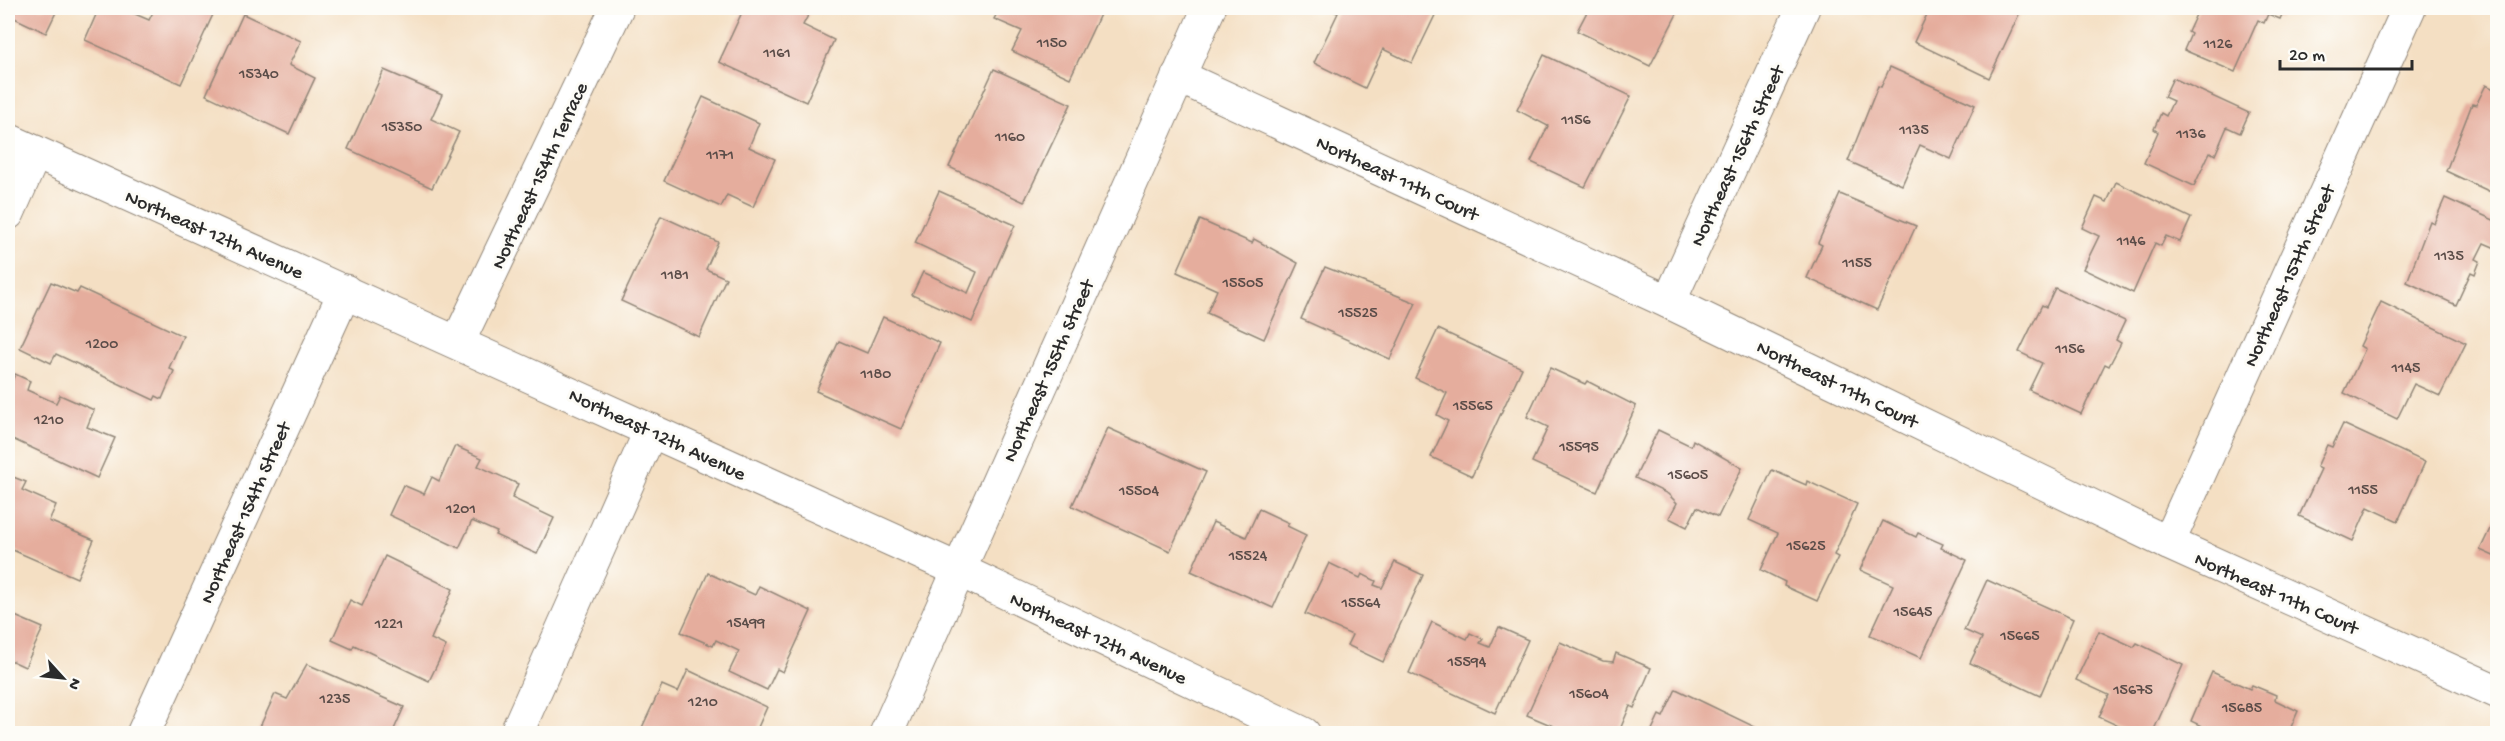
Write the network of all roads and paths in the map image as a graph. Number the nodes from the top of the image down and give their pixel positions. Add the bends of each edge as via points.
1 (617, 8) edge
2 (1209, 8) edge
3 (1803, 8) edge
4 (2409, 8) edge
5 (1178, 76) junction
6 (21, 146) edge
7 (8, 213) edge
8 (345, 291) junction
9 (1669, 302) junction
10 (458, 342) junction
11 (651, 430) junction
12 (2168, 543) junction
13 (959, 570) junction
14 (2498, 692) edge
15 (1283, 729) edge
16 (143, 734) edge
17 (516, 734) edge
18 (886, 734) edge

1 - 10 street, Northeast 154th Terrace
2 - 5 street, Northeast 155th Street
3 - 9 street, Northeast 156th Street
4 - 12 street, Northeast 157th Street
5 - 9 street, Northeast 11th Court
5 - 13 street, Northeast 155th Street
6 - 7 street
6 - 8 street, Northeast 12th Avenue
8 - 10 street, Northeast 12th Avenue
8 - 16 street, Northeast 154th Street
9 - 12 street, Northeast 11th Court
10 - 11 street, Northeast 12th Avenue
11 - 13 street, Northeast 12th Avenue
11 - 17 street
12 - 14 street, Northeast 11th Court
13 - 15 street, Northeast 12th Avenue
13 - 18 street, Northeast 155th Street

